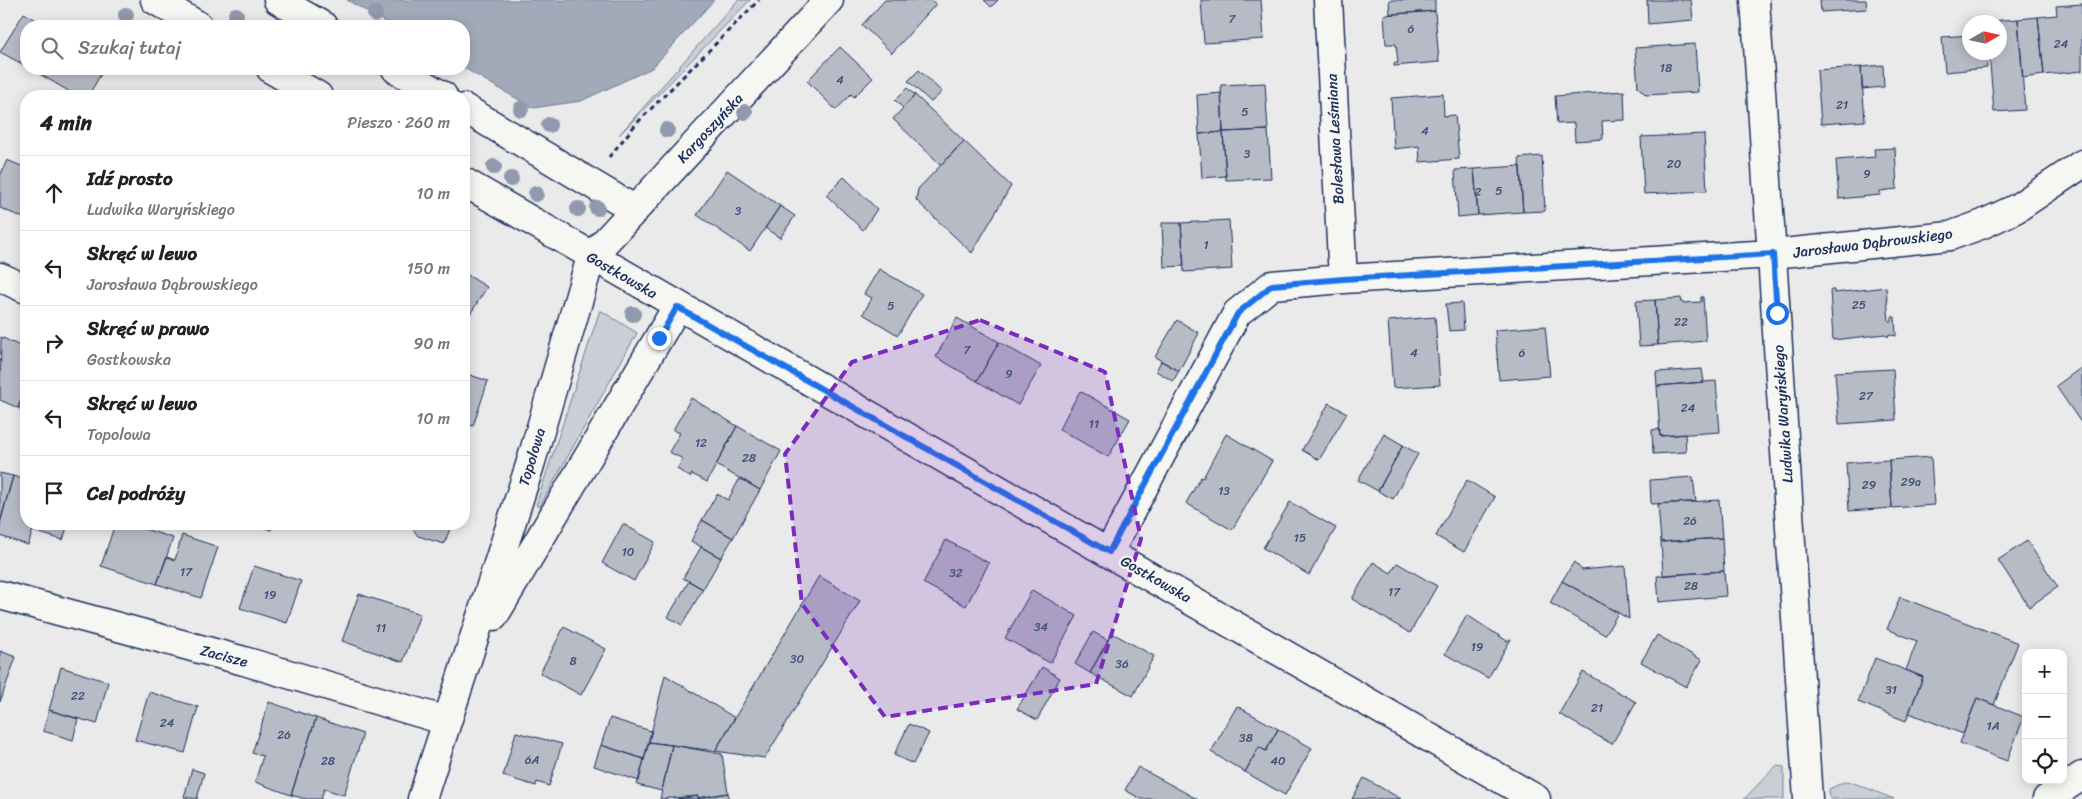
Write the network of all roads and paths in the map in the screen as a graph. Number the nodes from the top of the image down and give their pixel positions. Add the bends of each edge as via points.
1 (154, 0) edge
2 (278, 0) edge
3 (759, 0) edge
4 (829, 0) edge
5 (1328, 0) edge
6 (1755, 0) edge
7 (189, 20) edge
8 (313, 20) edge
9 (282, 75) edge
10 (407, 75) edge
11 (308, 90) edge
12 (433, 90) edge
13 (470, 111) edge
14 (2082, 164) edge
15 (590, 181) junction
16 (470, 186) edge
17 (634, 209) junction
18 (1773, 254) junction
19 (591, 257) junction
20 (0, 277) edge
21 (1343, 279) junction
22 (20, 286) edge
23 (677, 307) junction
24 (1109, 552) junction
25 (0, 595) edge
26 (470, 656) junction
27 (447, 721) junction
28 (2082, 776) edge
29 (422, 799) edge
30 (1536, 799) edge
31 (1808, 799) edge
32 (2047, 799) edge

1 - 7 street
2 - 8 street
3 - 15 path via 636,124
4 - 17 street, Kargoszyńska
5 - 21 street, Bolesława Leśmiana
6 - 18 street, Ludwika Waryńskiego
9 - 11 street
10 - 12 street
13 - 15 street
14 - 18 street, Jarosława Dąbrowskiego via 2017,208 1950,236
15 - 17 street
16 - 19 street, Gostkowska
17 - 19 street, Kargoszyńska
18 - 21 street, Jarosława Dąbrowskiego
18 - 31 street, Ludwika Waryńskiego
19 - 23 street, Gostkowska
19 - 26 street, Topolowa
20 - 22 street
21 - 24 street, Jarosława Dąbrowskiego via 1272,285 1238,313
23 - 24 street, Gostkowska
23 - 26 street, Topolowa
24 - 30 street, Gostkowska
25 - 27 street, Zacisze via 244,661
26 - 27 street, Topolowa
27 - 29 street, Topolowa
28 - 32 street

